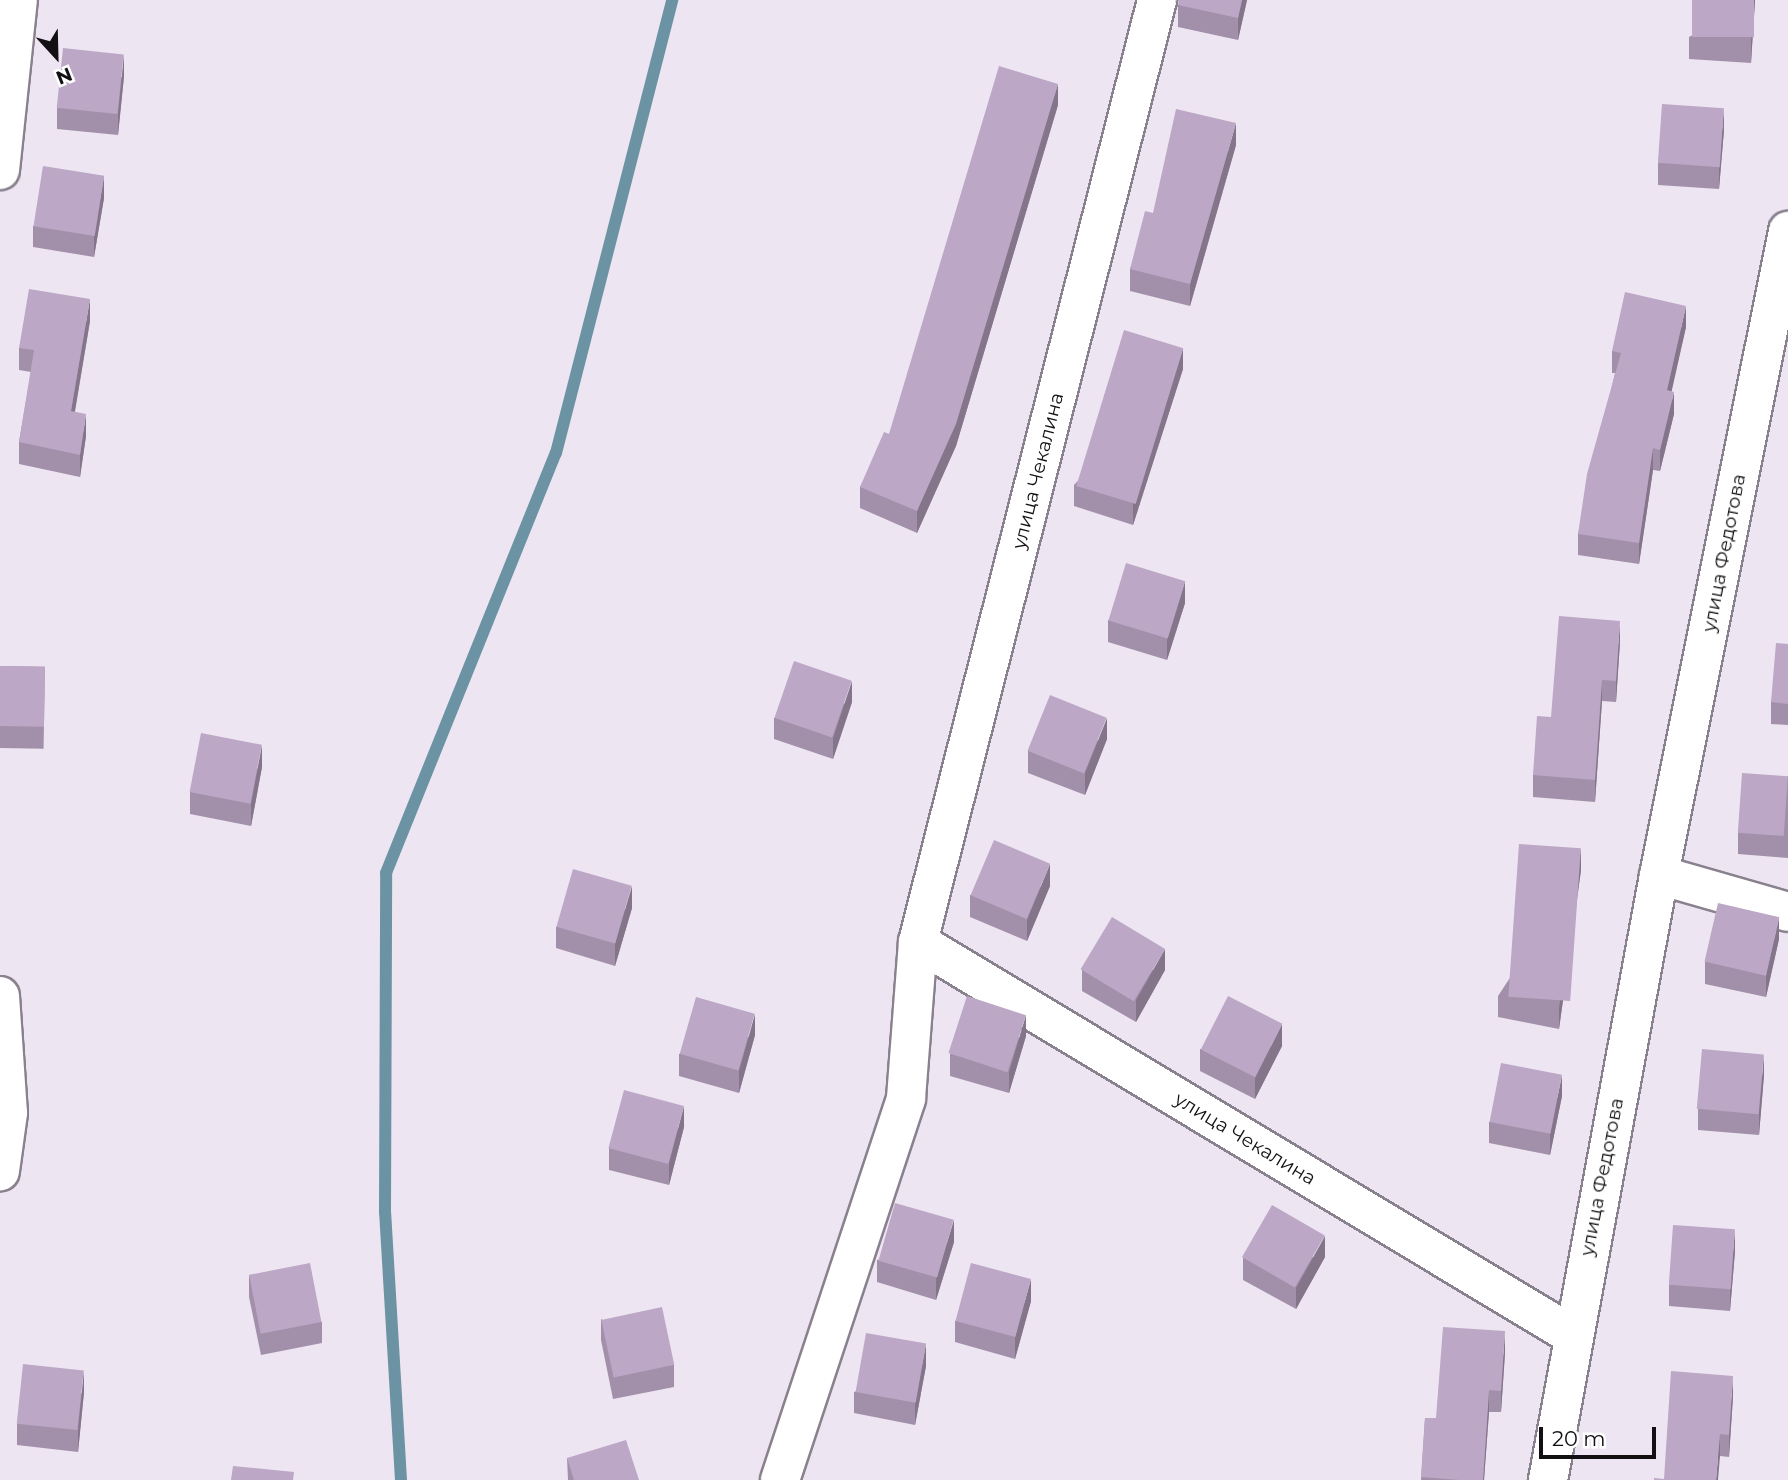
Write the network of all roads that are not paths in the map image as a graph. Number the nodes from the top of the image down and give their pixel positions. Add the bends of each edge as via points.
1 (18, 0) edge
2 (1157, 0) edge
3 (0, 170) edge
4 (1788, 231) edge
5 (1659, 875) junction
6 (1788, 912) edge
7 (918, 942) junction
8 (0, 996) edge
9 (0, 1171) edge
10 (1572, 1335) junction
11 (780, 1480) edge
12 (1548, 1480) edge

1 - 3 street
2 - 7 street, улица Чекалина
4 - 5 street, улица Федотова
5 - 6 street
5 - 10 street, улица Федотова
7 - 10 street, улица Чекалина
7 - 11 street, улица Чекалина via 906,1098
8 - 9 street via 8,1113
10 - 12 street, улица Федотова

